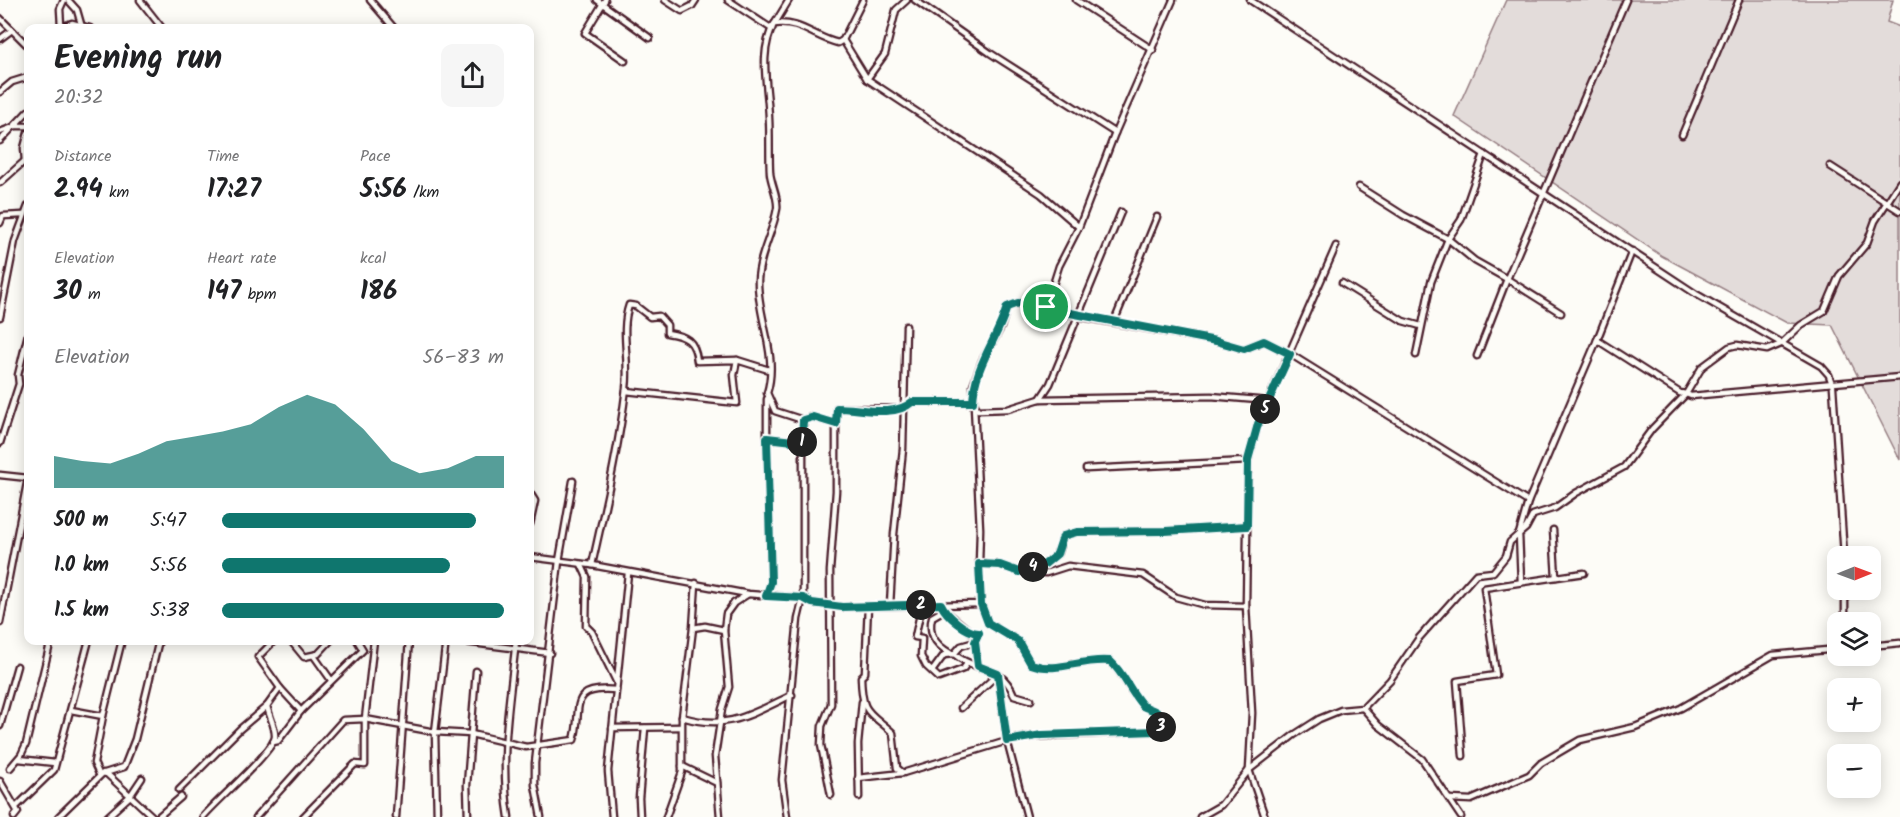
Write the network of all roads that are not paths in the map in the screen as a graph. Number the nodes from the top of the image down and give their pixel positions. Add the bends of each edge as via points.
1 (66, 0) edge
2 (140, 0) edge
3 (370, 0) edge
4 (597, 0) edge
5 (665, 0) edge
6 (696, 0) edge
7 (728, 0) edge
8 (789, 0) edge
9 (863, 0) edge
10 (907, 0) edge
11 (915, 0) edge
12 (1076, 0) edge
13 (1173, 0) edge
14 (1250, 0) edge
15 (1626, 0) edge
16 (1739, 0) edge
17 (604, 3) edge
18 (0, 18) edge
19 (60, 24) edge
20 (81, 24) edge
21 (159, 24) edge
22 (391, 24) edge
23 (773, 26) junction
24 (12, 30) junction
25 (650, 38) dead end
26 (0, 39) edge
27 (843, 40) junction
28 (24, 42) edge
29 (1153, 50) junction
30 (625, 61) dead end
31 (24, 78) edge
32 (867, 79) junction
33 (0, 92) edge
34 (24, 116) edge
35 (16, 126) junction
36 (24, 126) edge
37 (0, 132) edge
38 (1115, 133) junction
39 (1682, 135) dead end
40 (0, 141) edge
41 (1484, 154) junction
42 (24, 163) edge
43 (1830, 166) dead end
44 (1900, 182) edge
45 (0, 183) edge
46 (1359, 187) dead end
47 (1542, 192) junction
48 (1888, 203) junction
49 (1900, 211) edge
50 (1121, 212) dead end
51 (23, 215) joint
52 (1157, 217) dead end
53 (0, 223) edge
54 (1079, 227) junction
55 (1448, 238) junction
56 (1336, 246) dead end
57 (1632, 251) junction
58 (1507, 279) junction
59 (1342, 283) dead end
60 (1046, 307) junction
61 (1561, 313) dead end
62 (0, 316) edge
63 (1077, 316) junction
64 (1114, 322) junction
65 (906, 326) dead end
66 (1421, 326) junction
67 (1597, 340) junction
68 (1781, 344) junction
69 (24, 350) edge
70 (1290, 354) junction
71 (1416, 355) dead end
72 (1477, 356) dead end
73 (737, 360) junction
74 (769, 370) junction
75 (1900, 377) edge
76 (1832, 383) junction
77 (626, 391) junction
78 (767, 393) junction
79 (1686, 394) junction
80 (1040, 399) junction
81 (1269, 401) junction
82 (973, 402) junction
83 (903, 409) junction
84 (803, 420) junction
85 (836, 424) junction
86 (767, 438) junction
87 (802, 442) junction
88 (0, 443) edge
89 (1248, 460) junction
90 (1086, 469) dead end
91 (0, 475) edge
92 (24, 478) edge
93 (573, 481) dead end
94 (24, 496) edge
95 (1528, 502) junction
96 (1247, 526) junction
97 (1553, 530) dead end
98 (1519, 534) junction
99 (1843, 546) edge
100 (534, 558) edge
101 (558, 561) junction
102 (581, 564) junction
103 (979, 564) junction
104 (592, 565) junction
105 (1019, 572) junction
106 (627, 573) junction
107 (1584, 573) dead end
108 (1556, 577) junction
109 (1521, 582) junction
110 (696, 583) junction
111 (748, 594) junction
112 (766, 596) junction
113 (2, 597) edge
114 (803, 598) junction
115 (941, 604) junction
116 (981, 604) junction
117 (830, 605) junction
118 (890, 605) junction
119 (922, 605) junction
120 (868, 606) junction
121 (1246, 606) junction
122 (944, 610) junction
123 (0, 623) edge
124 (988, 623) junction
125 (693, 628) junction
126 (724, 630) junction
127 (979, 633) junction
128 (975, 642) junction
129 (1900, 643) edge
130 (50, 645) edge
131 (88, 645) edge
132 (121, 645) edge
133 (158, 645) edge
134 (270, 645) edge
135 (294, 645) edge
136 (326, 645) edge
137 (360, 645) edge
138 (373, 645) edge
139 (409, 645) edge
140 (447, 645) edge
141 (498, 645) edge
142 (515, 645) edge
143 (1881, 645) edge
144 (515, 648) junction
145 (1827, 650) edge
146 (550, 653) junction
147 (952, 653) junction
148 (314, 656) junction
149 (966, 665) junction
150 (17, 666) dead end
151 (978, 666) junction
152 (933, 670) junction
153 (476, 671) dead end
154 (998, 674) junction
155 (331, 680) junction
156 (617, 683) junction
157 (280, 687) junction
158 (616, 690) junction
159 (792, 695) junction
160 (1031, 700) dead end
161 (862, 702) junction
162 (267, 706) junction
163 (961, 708) dead end
164 (1363, 708) junction
165 (71, 710) junction
166 (301, 711) junction
167 (103, 717) junction
168 (682, 717) junction
169 (366, 719) junction
170 (719, 723) junction
171 (0, 726) edge
172 (401, 726) junction
173 (612, 728) junction
174 (645, 728) junction
175 (681, 728) junction
176 (435, 732) junction
177 (471, 734) junction
178 (504, 741) junction
179 (1007, 741) junction
180 (273, 742) junction
181 (538, 746) junction
182 (1463, 756) dead end
183 (19, 759) junction
184 (55, 763) junction
185 (682, 766) junction
186 (10, 768) dead end
187 (1249, 770) junction
188 (105, 773) junction
189 (903, 773) junction
190 (99, 774) junction
191 (142, 778) dead end
192 (858, 778) junction
193 (0, 783) edge
194 (717, 783) junction
195 (178, 790) dead end
196 (831, 795) dead end
197 (130, 796) junction
198 (181, 797) dead end
199 (859, 797) dead end
200 (1450, 799) junction
201 (16, 807) junction
202 (14, 817) edge
203 (58, 817) edge
204 (107, 817) edge
205 (153, 817) edge
206 (158, 817) edge
207 (202, 817) edge
208 (256, 817) edge
209 (303, 817) edge
210 (396, 817) edge
211 (437, 817) edge
212 (468, 817) edge
213 (510, 817) edge
214 (541, 817) edge
215 (612, 817) edge
216 (640, 817) edge
217 (666, 817) edge
218 (720, 817) edge
219 (787, 817) edge
220 (1027, 817) edge
221 (1200, 817) edge
222 (1265, 817) edge
223 (1461, 817) edge

1 - 19 street via 60,9
1 - 20 street via 77,10
2 - 21 street
3 - 22 street
4 - 17 street
5 - 6 street via 682,11
7 - 23 street
8 - 23 street
9 - 27 street
10 - 32 street via 896,10 885,54
11 - 38 street
12 - 29 street
13 - 29 street
14 - 41 street
15 - 47 street
16 - 39 street
17 - 25 street
17 - 30 street via 585,33
18 - 24 street
23 - 27 street via 786,22 810,29 829,41
23 - 74 street via 765,69 770,172 778,208 758,280
24 - 26 street
24 - 28 street
27 - 32 street
29 - 38 street
31 - 33 street
32 - 54 street via 1041,194
34 - 35 street
35 - 36 street
35 - 37 street
35 - 40 street
38 - 54 street
41 - 47 street
41 - 55 street via 1461,220
42 - 45 street
43 - 48 street
44 - 48 street
46 - 55 street
47 - 57 street
47 - 58 street
48 - 49 street
48 - 68 street via 1875,221 1867,243 1839,276 1824,311
50 - 63 street
51 - 53 street via 8,214
51 - 62 street
52 - 64 street
54 - 60 street via 1059,266
55 - 58 street via 1478,263
55 - 66 street via 1431,282
56 - 70 street
57 - 67 street
57 - 68 street
58 - 61 street
58 - 72 street
59 - 66 street via 1403,321
60 - 63 street
60 - 82 street via 1018,303 1007,307 976,377
63 - 64 street
63 - 80 street via 1050,384
64 - 70 street via 1244,349 1264,341
65 - 83 street
66 - 71 street
67 - 79 street
67 - 95 street
68 - 76 street via 1821,366
68 - 79 street via 1767,350 1729,347 1702,367
69 - 88 street via 19,384
70 - 81 street
70 - 95 street
73 - 74 street
73 - 77 street via 737,403
73 - 77 street via 697,361 691,339 667,333 667,325 659,316 650,317 629,305 625,318
74 - 78 street
75 - 76 street
76 - 79 street
76 - 99 street
77 - 104 street
78 - 84 street via 776,411
78 - 86 street
79 - 98 street via 1652,429 1624,467 1555,508 1533,515
80 - 81 street via 1210,396
80 - 82 street via 1008,409 978,410
81 - 89 street
82 - 83 street via 912,402
82 - 103 street
83 - 85 street via 837,408
83 - 118 street
84 - 85 street via 813,417
84 - 87 street
85 - 117 street
86 - 87 street
86 - 112 street via 771,582
87 - 114 street
89 - 90 street
89 - 96 street
91 - 92 street
93 - 101 street
94 - 113 street
95 - 98 street
96 - 105 street via 1077,532 1063,536 1053,559
96 - 121 street
97 - 108 street
98 - 109 street
98 - 164 street via 1493,572 1476,574 1462,588 1419,638 1390,680
100 - 101 street
101 - 102 street
101 - 146 street
102 - 104 street
102 - 156 street via 587,578 586,626
103 - 105 street via 1000,565
103 - 116 street
104 - 106 street
105 - 121 street via 1046,573 1068,566 1090,568 1143,576 1176,597 1194,603
106 - 110 street
106 - 156 street
107 - 108 street
108 - 109 street
109 - 182 street via 1484,588 1497,675 1457,681
110 - 111 street
110 - 125 street
111 - 112 street
111 - 126 street via 727,609
112 - 114 street
113 - 123 street
114 - 117 street
114 - 159 street
115 - 116 street
115 - 119 street
115 - 122 street
116 - 124 street
117 - 120 street
117 - 196 street via 831,704 822,726 821,745
118 - 119 street
118 - 120 street
119 - 152 street via 915,637 922,638 921,656
120 - 161 street
121 - 187 street via 1252,713
122 - 127 street via 972,633
122 - 147 street via 932,617 929,625 932,638
124 - 127 street
124 - 179 street via 1018,641 1031,664 1047,670 1096,659 1110,661 1143,706 1159,711 1163,717 1164,725 1157,731 1042,735
125 - 126 street
125 - 168 street
126 - 170 street via 729,687
127 - 128 street
128 - 147 street
128 - 151 street
129 - 143 street
130 - 183 street
131 - 165 street
132 - 167 street
133 - 188 street via 135,739 124,767
134 - 157 street via 258,657
135 - 148 street via 304,657
136 - 148 street
137 - 155 street via 363,650
138 - 169 street
139 - 172 street
140 - 176 street
141 - 144 street
142 - 144 street
144 - 146 street
144 - 178 street
145 - 200 street via 1773,655 1681,708 1635,727 1580,740 1541,763 1529,775 1471,800
146 - 181 street
147 - 149 street
147 - 152 street via 944,655
148 - 155 street
149 - 151 street
149 - 152 street via 939,678
150 - 171 street
151 - 154 street
153 - 177 street
154 - 160 street via 1014,695
154 - 163 street
154 - 179 street
155 - 166 street
156 - 158 street
157 - 162 street
157 - 166 street
158 - 173 street
158 - 181 street via 592,690 584,696 576,709 574,740
159 - 170 street via 740,721
159 - 219 street via 782,780
161 - 189 street via 872,717 893,734 897,768
161 - 192 street
162 - 180 street via 275,735
162 - 195 street
164 - 187 street via 1341,710 1319,719
164 - 200 street via 1378,725 1422,759
165 - 167 street
165 - 184 street
166 - 180 street via 278,741
167 - 190 street via 94,763
168 - 170 street
168 - 175 street
169 - 172 street
169 - 208 street via 343,720
169 - 209 street via 365,765 355,764
170 - 194 street
172 - 176 street
172 - 210 street
173 - 174 street
173 - 215 street via 608,771
174 - 175 street
174 - 216 street
175 - 185 street
176 - 177 street
176 - 211 street
177 - 178 street
177 - 212 street
178 - 181 street
178 - 213 street
179 - 189 street
179 - 220 street
180 - 207 street
181 - 214 street via 535,785
183 - 184 street
183 - 186 street
184 - 201 street via 52,773
185 - 194 street
185 - 217 street
187 - 221 street via 1221,805
187 - 222 street
188 - 190 street
188 - 197 street
189 - 192 street
190 - 203 street
191 - 197 street
192 - 199 street
193 - 201 street
194 - 218 street
197 - 204 street
197 - 205 street
198 - 206 street
200 - 223 street
201 - 202 street

